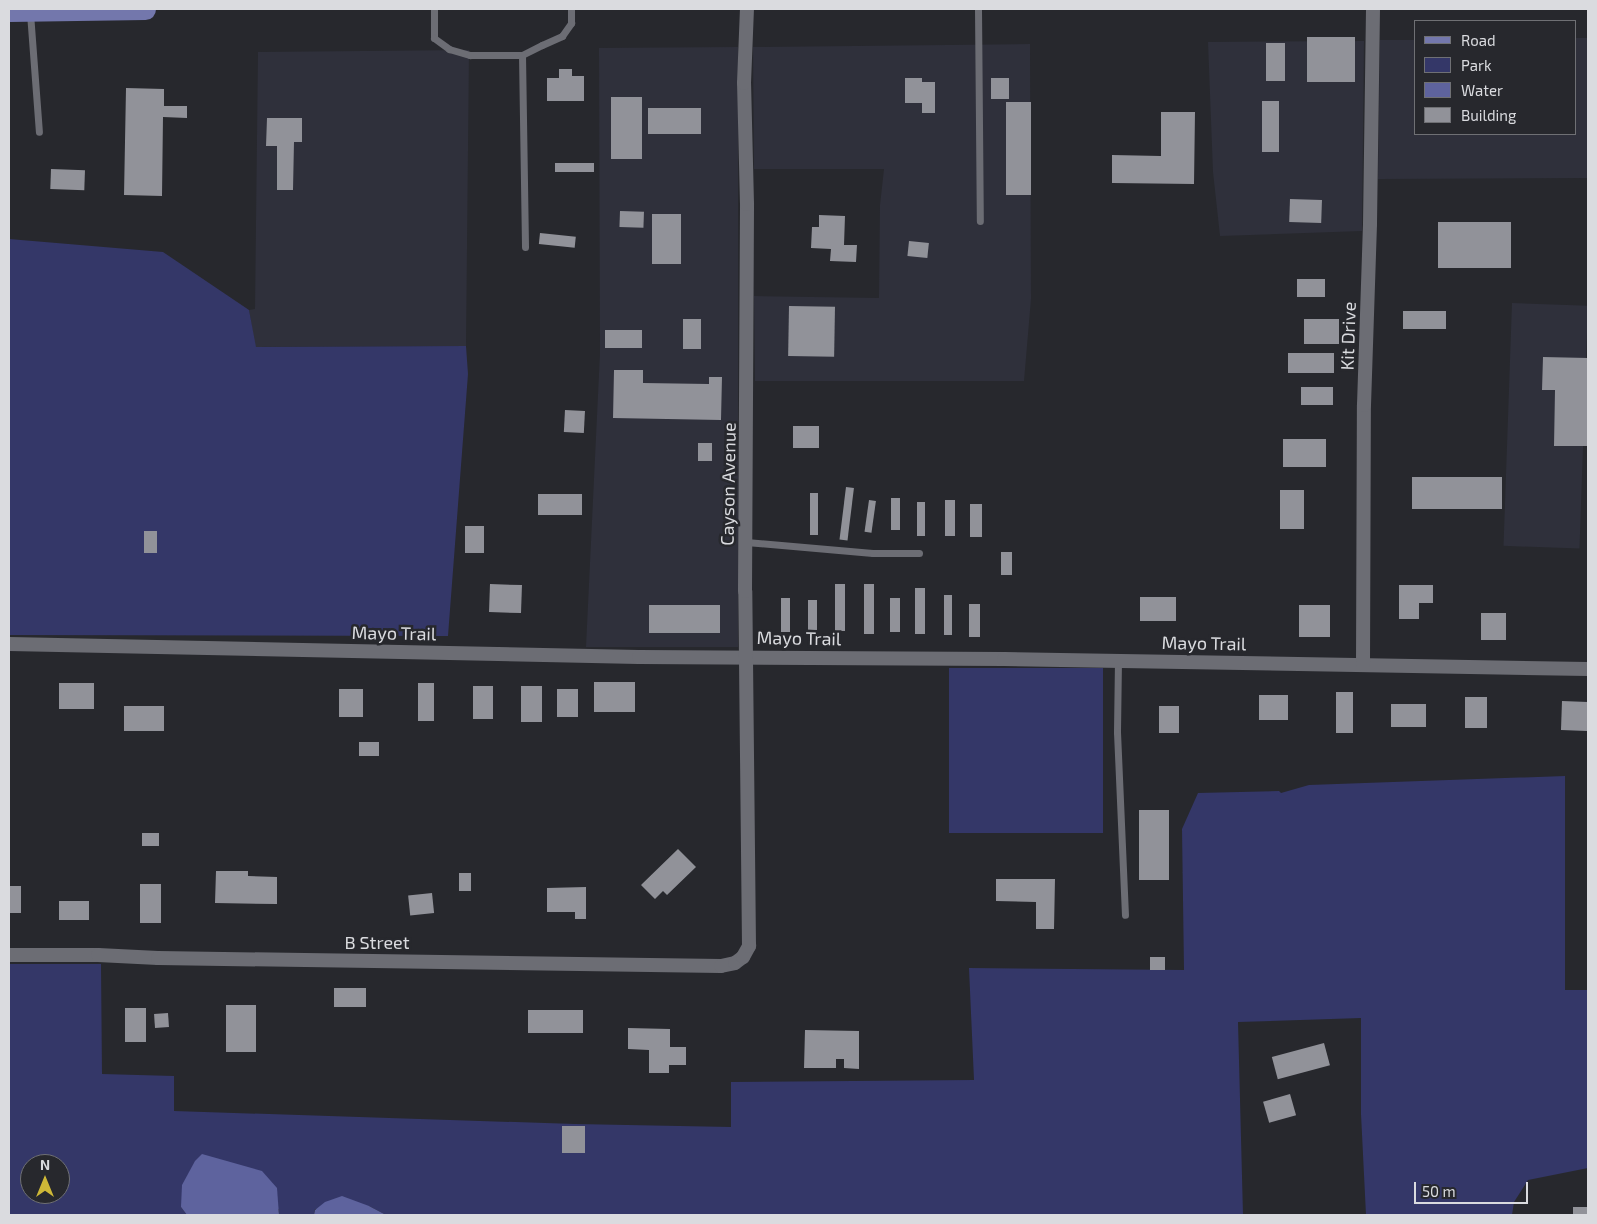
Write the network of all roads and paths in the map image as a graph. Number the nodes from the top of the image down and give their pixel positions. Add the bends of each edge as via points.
1 (107, 9) edge
2 (145, 9) edge
3 (434, 9) edge
4 (571, 9) edge
5 (747, 9) edge
6 (978, 9) edge
7 (1372, 9) edge
8 (19, 10) edge
9 (522, 55) junction
10 (38, 132) dead end
11 (980, 221) dead end
12 (525, 247) dead end
13 (746, 542) junction
14 (919, 553) dead end
15 (9, 644) edge
16 (746, 656) junction
17 (1118, 660) junction
18 (1363, 664) junction
19 (1588, 669) edge
20 (1126, 916) dead end
21 (9, 955) edge
22 (743, 957) joint

1 - 2 main road
1 - 8 main road
3 - 9 lane via 434,38 449,49 470,55
4 - 9 lane via 570,23 562,36
5 - 13 street, Cayson Avenue via 744,83
6 - 11 lane
7 - 18 street, Kit Drive via 1364,405
8 - 10 lane
9 - 12 lane
13 - 14 lane via 873,553
13 - 16 street, Cayson Avenue
15 - 16 street, Mayo Trail via 639,657
16 - 17 street, Mayo Trail via 764,659
16 - 22 street, Cayson Avenue via 749,946
17 - 18 street, Mayo Trail
17 - 20 lane via 1118,751
18 - 19 street, Mayo Trail
21 - 22 street, B Street via 721,966 735,963

